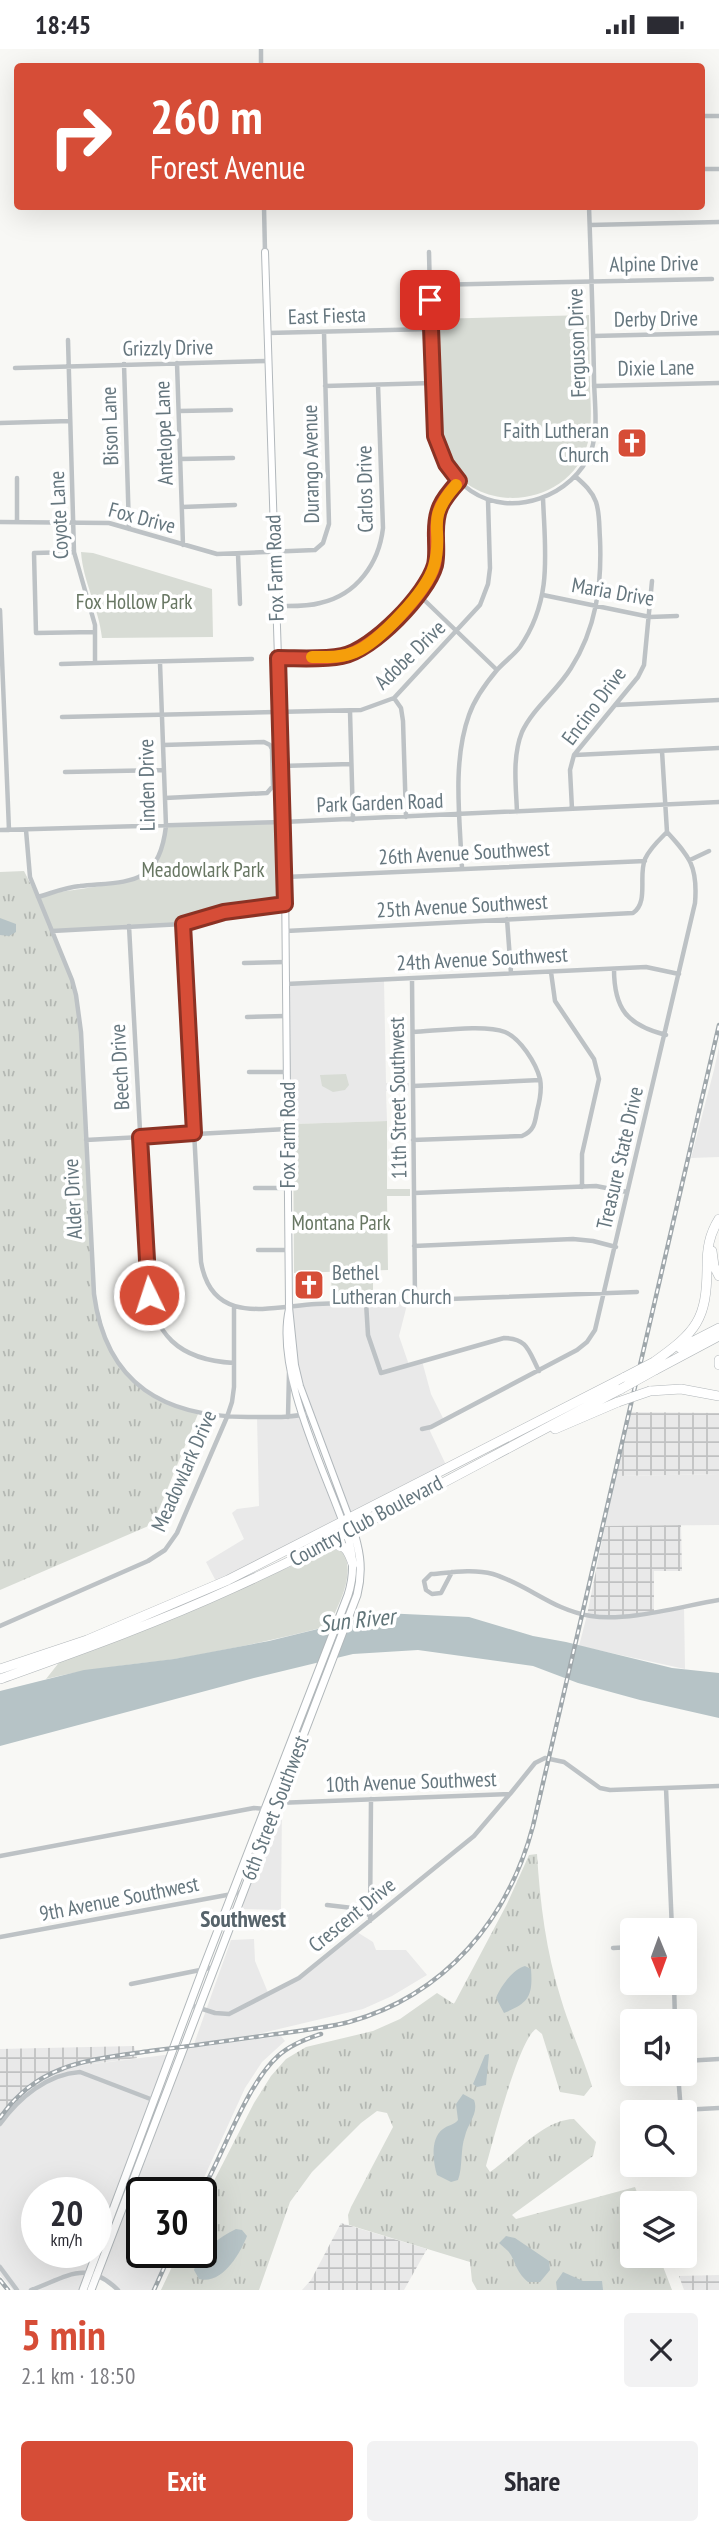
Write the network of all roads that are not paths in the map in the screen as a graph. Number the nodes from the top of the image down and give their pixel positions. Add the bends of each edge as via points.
1 (264, 210) edge
2 (589, 210) edge
3 (719, 222) edge
4 (590, 225) junction
5 (429, 252) dead end
6 (265, 253) joint
7 (712, 279) dead end
8 (591, 281) junction
9 (430, 285) junction
10 (431, 329) junction
11 (324, 332) junction
12 (267, 333) junction
13 (719, 333) edge
14 (593, 336) junction
15 (68, 340) dead end
16 (267, 361) junction
17 (177, 363) junction
18 (124, 364) junction
19 (69, 366) junction
20 (15, 367) dead end
21 (433, 383) junction
22 (719, 383) edge
23 (378, 385) junction
24 (325, 386) junction
25 (594, 386) junction
26 (231, 410) dead end
27 (179, 411) junction
28 (70, 421) junction
29 (0, 423) edge
30 (233, 458) dead end
31 (180, 459) junction
32 (576, 477) junction
33 (17, 478) dead end
34 (459, 481) junction
35 (543, 498) junction
36 (488, 500) junction
37 (235, 505) dead end
38 (182, 507) junction
39 (0, 522) edge
40 (17, 522) junction
41 (74, 522) junction
42 (129, 529) junction
43 (183, 545) junction
44 (74, 552) junction
45 (275, 553) junction
46 (238, 554) junction
47 (652, 581) dead end
48 (419, 595) junction
49 (543, 595) junction
50 (240, 604) dead end
51 (276, 606) junction
52 (597, 606) junction
53 (0, 610) edge
54 (677, 616) dead end
55 (650, 617) junction
56 (457, 631) junction
57 (95, 632) junction
58 (278, 658) junction
59 (252, 659) dead end
60 (96, 663) junction
61 (160, 663) junction
62 (61, 664) dead end
63 (497, 670) junction
64 (394, 698) junction
65 (719, 700) edge
66 (614, 705) junction
67 (350, 711) junction
68 (279, 712) junction
69 (162, 715) junction
70 (62, 717) dead end
71 (163, 745) junction
72 (719, 748) edge
73 (662, 751) junction
74 (574, 755) junction
75 (351, 764) junction
76 (281, 766) junction
77 (164, 770) junction
78 (65, 772) dead end
79 (165, 798) junction
80 (719, 802) edge
81 (665, 804) junction
82 (572, 809) junction
83 (517, 812) junction
84 (460, 815) junction
85 (406, 817) junction
86 (353, 820) junction
87 (283, 823) junction
88 (166, 826) junction
89 (26, 829) junction
90 (0, 830) edge
91 (9, 830) junction
92 (667, 832) junction
93 (709, 851) dead end
94 (690, 860) junction
95 (645, 861) junction
96 (462, 869) junction
97 (285, 877) junction
98 (38, 897) junction
99 (285, 904) junction
100 (507, 919) junction
101 (183, 924) junction
102 (129, 926) junction
103 (286, 930) junction
104 (52, 931) junction
105 (286, 962) junction
106 (244, 963) dead end
107 (614, 969) junction
108 (551, 972) junction
109 (511, 974) junction
110 (679, 974) junction
111 (412, 979) junction
112 (286, 984) junction
113 (286, 1016) junction
114 (247, 1017) dead end
115 (413, 1032) junction
116 (666, 1035) junction
117 (249, 1072) dead end
118 (287, 1072) junction
119 (540, 1080) junction
120 (413, 1086) junction
121 (287, 1129) junction
122 (194, 1133) junction
123 (140, 1137) junction
124 (86, 1140) junction
125 (413, 1140) junction
126 (582, 1187) junction
127 (255, 1188) dead end
128 (288, 1188) junction
129 (627, 1192) junction
130 (414, 1193) junction
131 (719, 1219) edge
132 (719, 1226) edge
133 (414, 1247) junction
134 (615, 1247) junction
135 (258, 1250) dead end
136 (289, 1250) junction
137 (719, 1276) edge
138 (637, 1291) dead end
139 (605, 1293) junction
140 (415, 1300) junction
141 (366, 1302) junction
142 (234, 1306) junction
143 (289, 1307) junction
144 (719, 1328) edge
145 (719, 1336) edge
146 (289, 1362) junction
147 (234, 1363) junction
148 (654, 1366) junction
149 (539, 1371) junction
150 (719, 1397) edge
151 (307, 1414) junction
152 (228, 1417) junction
153 (288, 1417) junction
154 (422, 1429) dead end
155 (520, 1441) junction
156 (348, 1527) junction
157 (323, 1545) junction
158 (353, 1564) junction
159 (452, 1572) junction
160 (719, 1600) edge
161 (349, 1605) junction
162 (0, 1626) edge
163 (0, 1669) edge
164 (0, 1679) edge
165 (719, 1786) edge
166 (666, 1788) junction
167 (510, 1794) junction
168 (371, 1799) junction
169 (277, 1803) junction
170 (265, 1809) junction
171 (0, 1856) edge
172 (244, 1892) junction
173 (233, 1894) junction
174 (327, 1905) dead end
175 (671, 1918) edge
176 (370, 1919) junction
177 (0, 1937) edge
178 (613, 1948) dead end
179 (620, 1948) edge
180 (215, 1967) junction
181 (203, 1969) junction
182 (131, 1984) dead end
183 (190, 2005) junction
184 (199, 2008) junction
185 (719, 2059) edge
186 (697, 2060) edge
187 (154, 2101) junction
188 (719, 2108) edge
189 (697, 2110) edge
190 (0, 2124) edge
191 (0, 2267) edge
192 (93, 2273) junction
193 (17, 2290) edge
194 (31, 2290) edge
195 (83, 2290) edge
196 (91, 2290) edge
197 (118, 2290) edge

1 - 6 street, Fox Farm Road
2 - 4 street, Ferguson Drive
3 - 4 street
4 - 8 street, Ferguson Drive
5 - 9 street
6 - 12 street, Fox Farm Road
7 - 8 street, Alpine Drive
8 - 9 street, Alpine Drive
8 - 14 street, Ferguson Drive
9 - 10 street
10 - 11 street, East Fiesta
10 - 21 street
11 - 12 street, East Fiesta
11 - 24 street, Durango Avenue
12 - 16 street, Fox Farm Road
13 - 14 street, Derby Drive
14 - 25 street, Ferguson Drive
15 - 19 street, Coyote Lane
16 - 17 street, Grizzly Drive
16 - 45 street, Fox Farm Road
17 - 18 street, Grizzly Drive
17 - 27 street, Antelope Lane
18 - 19 street, Grizzly Drive
18 - 42 street, Bison Lane
19 - 20 street, Grizzly Drive
19 - 28 street, Coyote Lane
21 - 23 street
21 - 34 street via 435,436
22 - 25 street, Dixie Lane
23 - 24 street
23 - 51 street, Carlos Drive via 383,528 375,559 366,575 340,596 323,603
24 - 45 street, Durango Avenue via 328,532 314,550
25 - 32 street, Ferguson Drive via 593,443
26 - 27 street
27 - 31 street, Antelope Lane
28 - 29 street
28 - 41 street, Coyote Lane
30 - 31 street
31 - 38 street, Antelope Lane
32 - 35 street
32 - 52 street via 593,494 599,512
33 - 40 street
34 - 36 street
34 - 48 street via 437,512 436,562
35 - 36 street
35 - 49 street
36 - 56 street, Adobe Drive via 488,584 480,605
37 - 38 street
38 - 43 street, Antelope Lane
39 - 40 street, Fox Drive
40 - 41 street, Fox Drive
41 - 42 street, Fox Drive
41 - 44 street, Coyote Lane
42 - 43 street, Fox Drive
43 - 46 street, Fox Drive
44 - 57 street, Coyote Lane
44 - 57 street via 34,553 36,633
45 - 46 street, Fox Drive
45 - 51 street, Fox Farm Road
46 - 50 street
47 - 55 street, Encino Drive
48 - 56 street
48 - 58 street via 357,651 331,657
49 - 52 street, Maria Drive
49 - 63 street via 519,648
51 - 58 street, Fox Farm Road
52 - 55 street, Maria Drive
52 - 83 street via 570,670 522,732 516,761
53 - 91 street
54 - 55 street, Maria Drive
55 - 66 street, Encino Drive via 644,665
56 - 63 street
56 - 64 street, Adobe Drive
57 - 60 street, Coyote Lane
58 - 68 street, Fox Farm Road
59 - 61 street
60 - 61 street
60 - 62 street
61 - 69 street, Linden Drive
63 - 84 street via 475,702 466,727
64 - 67 street, Adobe Drive
64 - 85 street via 403,721
65 - 66 street
66 - 74 street, Encino Drive
67 - 68 street, Adobe Drive
67 - 75 street
68 - 69 street, Adobe Drive
68 - 76 street, Fox Farm Road
69 - 70 street, Adobe Drive
69 - 71 street, Linden Drive
71 - 77 street, Linden Drive
71 - 79 street via 264,742 272,748 272,786 267,793
72 - 73 street
73 - 74 street
73 - 81 street
74 - 82 street, Encino Drive
75 - 76 street
75 - 86 street
76 - 87 street, Fox Farm Road
77 - 78 street
77 - 79 street, Linden Drive
79 - 88 street, Linden Drive
80 - 81 street, Park Garden Road
81 - 82 street, Park Garden Road
81 - 92 street
82 - 83 street, Park Garden Road
83 - 84 street, Park Garden Road
84 - 85 street, Park Garden Road
84 - 96 street
85 - 86 street, Park Garden Road
86 - 87 street, Park Garden Road
87 - 88 street, Park Garden Road
87 - 97 street, Fox Farm Road
88 - 89 street, Park Garden Road
88 - 98 street, Linden Drive via 159,857 147,872 129,882 78,886
89 - 91 street, Park Garden Road
89 - 98 street, Alder Drive via 27,867
90 - 91 street, Park Garden Road
92 - 94 street
92 - 95 street
93 - 94 street
94 - 110 street, Treasure State Drive via 695,903
95 - 96 street, 26th Avenue Southwest
95 - 100 street, 25th Avenue Southwest via 642,901 633,913
96 - 97 street, 26th Avenue Southwest
97 - 99 street, Fox Farm Road
98 - 104 street, Alder Drive
99 - 101 street via 224,912
99 - 103 street, Fox Farm Road
100 - 103 street, 25th Avenue Southwest
100 - 109 street
101 - 102 street
101 - 122 street
102 - 104 street
102 - 123 street, Beech Drive
103 - 105 street, Fox Farm Road
104 - 124 street, Alder Drive via 78,1003
105 - 106 street
105 - 112 street, Fox Farm Road
107 - 108 street, 24th Avenue Southwest
107 - 110 street, 24th Avenue Southwest via 646,967
107 - 116 street via 614,994 632,1021
108 - 109 street, 24th Avenue Southwest
108 - 126 street via 555,1001 594,1059 599,1079 582,1154
109 - 111 street, 24th Avenue Southwest
110 - 116 street, Treasure State Drive
111 - 112 street, 24th Avenue Southwest
111 - 115 street, 11th Street Southwest
112 - 113 street, Fox Farm Road
113 - 114 street
113 - 118 street, Fox Farm Road
115 - 119 street via 492,1028 507,1032 516,1038
115 - 120 street, 11th Street Southwest
116 - 129 street, Treasure State Drive
117 - 118 street
118 - 121 street, Fox Farm Road
119 - 120 street
119 - 125 street via 530,1133
120 - 125 street, 11th Street Southwest
121 - 122 street
121 - 128 street, Fox Farm Road
122 - 123 street
122 - 142 street via 203,1275 217,1298
123 - 124 street
123 - 147 street, Beech Drive via 153,1314 177,1347 210,1361
124 - 152 street, Alder Drive via 94,1294 109,1348 134,1381 157,1398 185,1411
125 - 130 street, 11th Street Southwest
126 - 129 street
126 - 130 street
127 - 128 street
128 - 136 street, Fox Farm Road
129 - 134 street, Treasure State Drive
130 - 133 street, 11th Street Southwest
131 - 148 highway via 709,1242 702,1314 685,1338
132 - 137 highway via 712,1253
133 - 134 street via 573,1239
133 - 140 street, 11th Street Southwest
134 - 139 street, Treasure State Drive
135 - 136 street
136 - 143 street, Fox Farm Road
138 - 139 street
139 - 140 street
139 - 149 street, Treasure State Drive via 587,1342
140 - 141 street
141 - 143 street
141 - 149 street via 368,1335 381,1373 504,1338 517,1338 525,1344
142 - 143 street
142 - 147 street, Meadowlark Drive
143 - 146 street, Fox Farm Road
143 - 151 street, Fox Farm Road
144 - 148 highway, Country Club Boulevard
145 - 148 highway, Country Club Boulevard
146 - 151 street, Fox Farm Road
146 - 153 street, Fox Farm Road
147 - 152 street, Meadowlark Drive
148 - 155 highway, Country Club Boulevard, bridge via 621,1389
148 - 156 highway, Country Club Boulevard, bridge via 625,1377
149 - 154 street, Treasure State Drive
150 - 155 highway, bridge via 681,1389 650,1391
151 - 153 street, Alder Drive
151 - 156 street, Fox Farm Road
152 - 153 street, Alder Drive
152 - 162 street, Meadowlark Drive via 177,1533 165,1550
155 - 156 highway, Country Club Boulevard
156 - 157 highway, Country Club Boulevard
156 - 158 main road, 6th Street Southwest
156 - 161 main road, 6th Street Southwest via 362,1563
156 - 163 highway, Country Club Boulevard via 87,1640
157 - 158 highway via 344,1546
157 - 164 highway, Country Club Boulevard via 187,1609
158 - 161 main road, 6th Street Southwest
159 - 159 street via 443,1591 429,1594 425,1579
159 - 160 street via 491,1573 559,1607 593,1617
161 - 169 main road, 6th Street Southwest
161 - 170 main road, 6th Street Southwest
165 - 166 street, 10th Avenue Southwest
166 - 167 street, 10th Avenue Southwest via 600,1788 564,1762 545,1758 535,1763
166 - 175 street
167 - 168 street, 10th Avenue Southwest
167 - 176 street, Crescent Drive via 474,1836
168 - 169 street, 10th Avenue Southwest
168 - 176 street
169 - 170 street, 10th Avenue Southwest
169 - 172 main road, 6th Street Southwest
170 - 171 street, 10th Avenue Southwest
170 - 173 main road, 6th Street Southwest
172 - 173 street, 9th Avenue Southwest
172 - 180 main road, 6th Street Southwest
173 - 177 street, 9th Avenue Southwest
173 - 181 main road, 6th Street Southwest
174 - 176 street via 360,1909
176 - 184 street, Crescent Drive via 299,1977 247,2007 223,2015
178 - 179 street
180 - 181 street
180 - 184 main road, 6th Street Southwest
181 - 182 street
181 - 183 main road, 6th Street Southwest
183 - 184 street, Crescent Drive
183 - 187 main road, 6th Street Southwest
184 - 192 main road, 6th Street Southwest
185 - 186 street
187 - 190 street via 80,2072 67,2073 33,2090
187 - 192 main road, 6th Street Southwest
188 - 189 street
191 - 193 street
192 - 194 street via 74,2274
192 - 195 main road, 6th Street Southwest
192 - 196 main road, 6th Street Southwest
192 - 197 street

